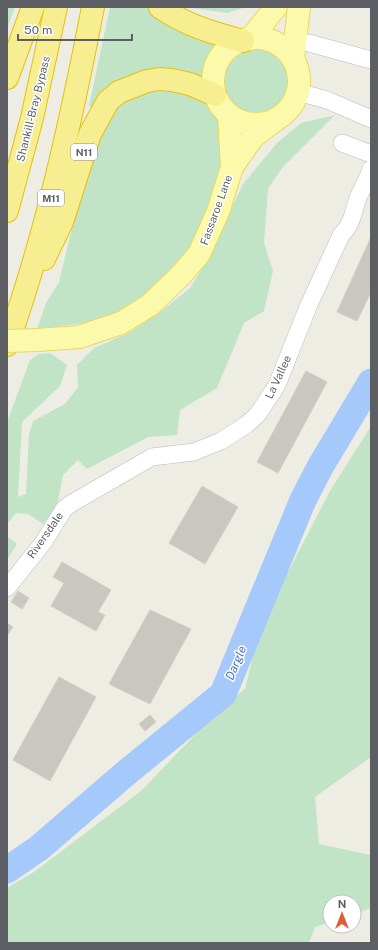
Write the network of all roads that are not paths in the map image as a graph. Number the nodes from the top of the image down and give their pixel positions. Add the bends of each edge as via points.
1 (33, 7) edge
2 (56, 7) edge
3 (94, 7) edge
4 (160, 7) edge
5 (276, 7) edge
6 (299, 7) edge
7 (246, 40) junction
8 (309, 43) dead end
9 (293, 59) junction
10 (371, 60) edge
11 (7, 78) edge
12 (298, 92) junction
13 (215, 95) junction
14 (229, 115) junction
15 (278, 118) junction
16 (371, 119) edge
17 (342, 143) dead end
18 (371, 154) edge
19 (232, 167) junction
20 (371, 169) edge
21 (7, 211) edge
22 (19, 311) junction
23 (7, 341) edge
24 (7, 345) edge
25 (92, 491) joint
26 (7, 588) edge

1 - 11 highway
2 - 21 highway, Shankill-Bray Bypass via 32,118
3 - 22 highway, M11 via 60,164
4 - 7 highway via 190,25
5 - 7 main road
6 - 9 main road
7 - 9 main road via 262,39 274,43 285,49
7 - 13 main road via 232,45 216,66 213,80
8 - 10 street via 354,50
9 - 12 main road via 298,72
12 - 15 main road via 288,110
12 - 16 street via 327,100
13 - 14 main road
13 - 22 highway, N11 via 190,84 159,79 125,89 108,101 90,134 62,222
14 - 15 main road via 253,124 266,123
14 - 19 main road, Fassaroe Lane
15 - 19 main road, Fassaroe Lane via 253,138
17 - 18 street
19 - 23 main road, Fassaroe Lane, bridge via 218,212 199,254 150,305 121,323 79,337
20 - 25 street, La Vallee via 346,230 341,235 308,307 277,385 258,414 222,442 194,452 152,457
22 - 24 highway, N11
25 - 26 street, Riversdale via 64,509 43,543

